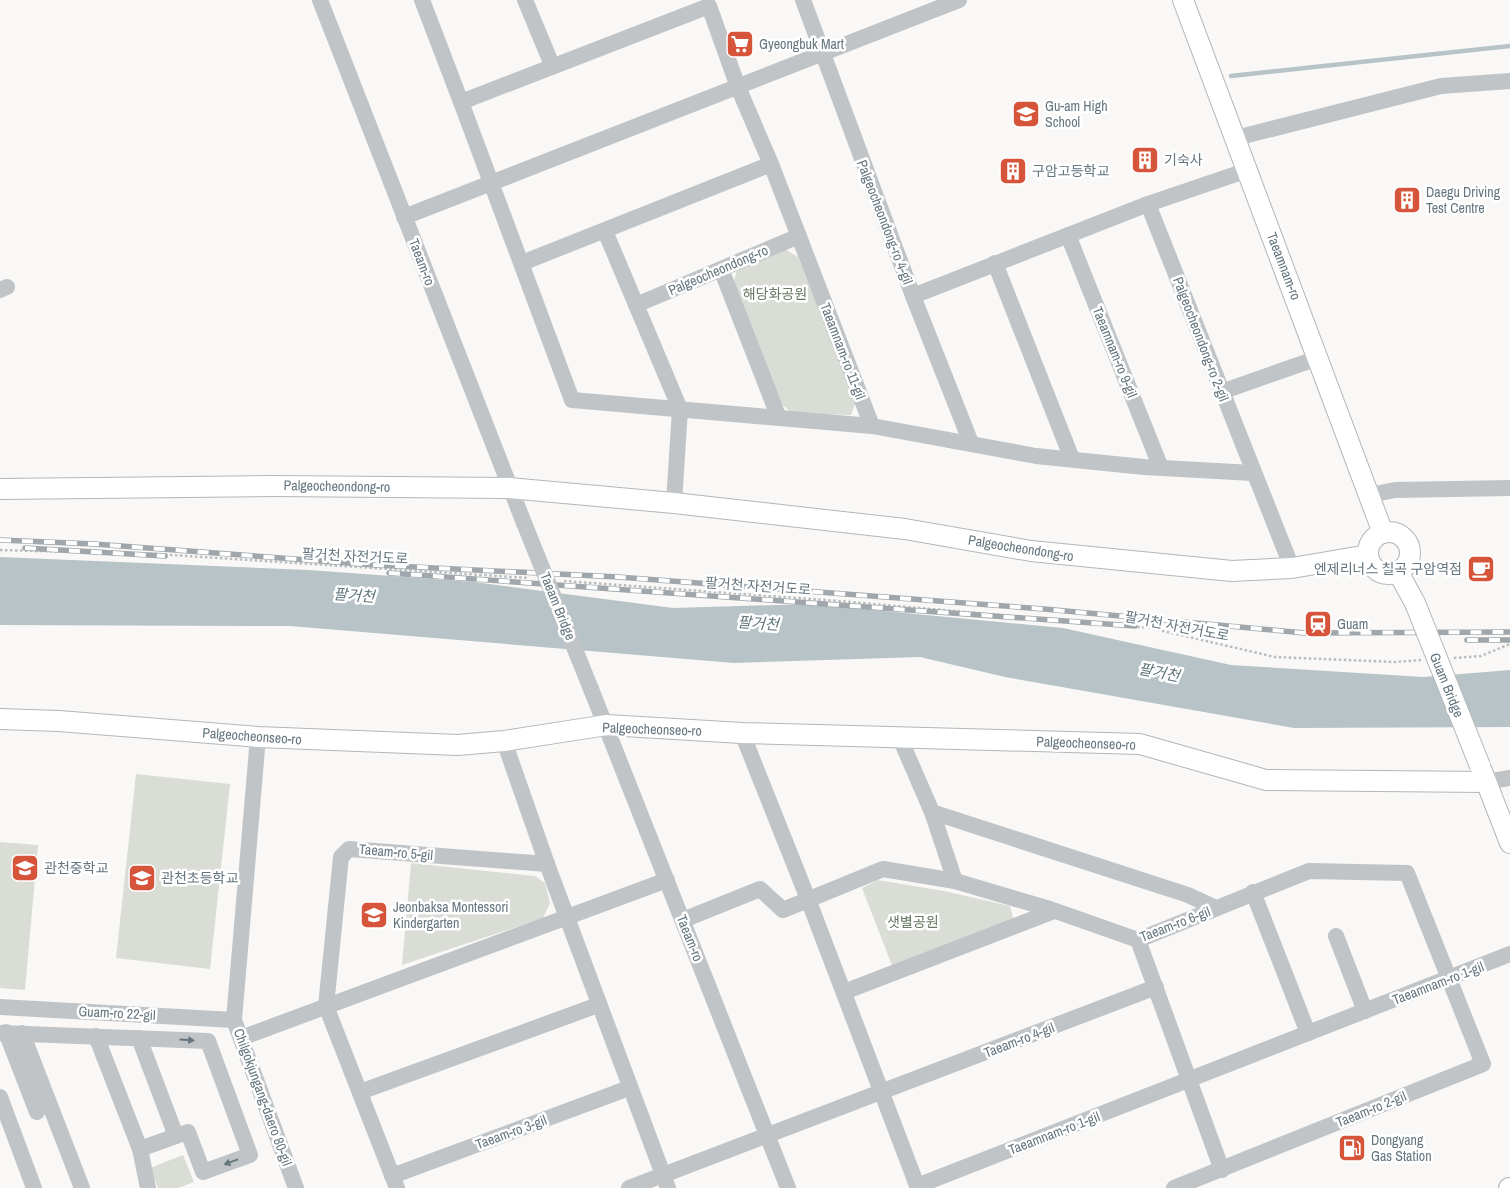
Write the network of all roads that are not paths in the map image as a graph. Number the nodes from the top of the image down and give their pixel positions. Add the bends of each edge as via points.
1 (320, 0) edge
2 (422, 0) edge
3 (525, 0) edge
4 (803, 0) edge
5 (959, 0) edge
6 (1183, 0) edge
7 (702, 3) edge
8 (822, 54) junction
9 (552, 65) junction
10 (1510, 81) edge
11 (738, 87) junction
12 (461, 102) junction
13 (1236, 138) junction
14 (771, 164) junction
15 (1248, 170) junction
16 (493, 183) junction
17 (1148, 204) junction
18 (404, 217) junction
19 (605, 230) junction
20 (1068, 235) junction
21 (799, 236) junction
22 (522, 263) junction
23 (995, 263) junction
24 (721, 269) junction
25 (913, 296) junction
26 (636, 305) junction
27 (1318, 358) junction
28 (1221, 392) junction
29 (680, 409) junction
30 (779, 418) junction
31 (872, 426) junction
32 (971, 443) junction
33 (1072, 459) junction
34 (1161, 468) junction
35 (1253, 473) junction
36 (509, 488) junction
37 (1510, 488) edge
38 (0, 489) edge
39 (1370, 495) junction
40 (674, 503) junction
41 (524, 523) joint
42 (1383, 533) junction
43 (1368, 555) junction
44 (1292, 568) junction
45 (1398, 572) junction
46 (591, 689) joint
47 (0, 719) edge
48 (607, 725) junction
49 (742, 733) junction
50 (899, 736) junction
51 (258, 737) junction
52 (504, 741) junction
53 (1483, 774) junction
54 (1510, 778) edge
55 (932, 812) junction
56 (1510, 843) edge
57 (547, 864) junction
58 (667, 880) junction
59 (955, 881) junction
60 (1253, 892) junction
61 (808, 899) junction
62 (1216, 908) junction
63 (1054, 910) junction
64 (566, 918) junction
65 (683, 920) junction
66 (1336, 936) dead end
67 (1138, 940) junction
68 (1510, 954) edge
69 (1448, 979) junction
70 (1156, 987) junction
71 (844, 992) junction
72 (598, 1005) junction
73 (0, 1006) edge
74 (326, 1006) junction
75 (1365, 1011) junction
76 (234, 1020) junction
77 (1308, 1032) junction
78 (10, 1033) edge
79 (96, 1036) junction
80 (139, 1038) junction
81 (241, 1038) junction
82 (1190, 1080) junction
83 (629, 1088) junction
84 (360, 1092) junction
85 (882, 1092) junction
86 (0, 1097) edge
87 (37, 1112) dead end
88 (176, 1136) junction
89 (768, 1136) junction
90 (378, 1137) joint
91 (140, 1149) junction
92 (1222, 1170) junction
93 (394, 1182) edge
94 (665, 1182) edge
95 (917, 1187) edge
96 (34, 1188) edge
97 (82, 1188) edge
98 (148, 1188) edge
99 (296, 1188) edge
100 (629, 1188) edge
101 (788, 1188) edge
102 (1174, 1188) edge

1 - 18 street, Taeam-ro
2 - 12 street
3 - 9 street
4 - 8 street, Palgeocheondong-ro 4-gil
5 - 8 street
6 - 13 main road, Taeamnam-ro
7 - 9 street, Taeamnam-ro 11-gil
7 - 11 street, Taeamnam-ro 11-gil
8 - 11 street
8 - 25 street, Palgeocheondong-ro 4-gil
9 - 12 street, Taeamnam-ro 11-gil
10 - 13 street via 1441,86
11 - 14 street, Taeamnam-ro 11-gil
11 - 16 street
12 - 16 street
13 - 15 main road, Taeamnam-ro
14 - 19 street
14 - 21 street, Taeamnam-ro 11-gil
15 - 17 street
15 - 27 main road, Taeamnam-ro
16 - 18 street
16 - 22 street
17 - 20 street
17 - 28 street, Palgeocheondong-ro 2-gil
18 - 36 street, Taeam-ro
19 - 22 street
19 - 26 street
20 - 23 street
20 - 34 street, Taeamnam-ro 9-gil
21 - 24 street, Palgeocheondong-ro
21 - 31 street, Taeamnam-ro 11-gil
22 - 29 street via 572,400
23 - 25 street
23 - 33 street
24 - 26 street, Palgeocheondong-ro
24 - 30 street
25 - 32 street, Palgeocheondong-ro 4-gil
26 - 29 street
27 - 28 street
27 - 39 main road, Taeamnam-ro
28 - 35 street, Palgeocheondong-ro 2-gil
29 - 30 street
29 - 40 street
30 - 31 street
31 - 32 street
32 - 33 street via 1036,456
33 - 34 street
34 - 35 street
35 - 44 street, Palgeocheondong-ro 2-gil
36 - 38 main road, Palgeocheondong-ro
36 - 40 main road, Palgeocheondong-ro
36 - 41 street, Taeam-ro
37 - 39 street via 1395,490
39 - 42 main road, Taeamnam-ro
40 - 44 main road, Palgeocheondong-ro via 905,529 1031,551 1120,561 1232,571
41 - 46 street, Taeam Bridge, bridge
42 - 43 main road via 1372,540
42 - 45 main road via 1396,534 1409,548 1408,562
43 - 44 main road, Palgeocheondong-ro
43 - 45 main road via 1377,571
45 - 53 main road, Guam Bridge, bridge via 1415,603
46 - 48 street, Taeam-ro
47 - 51 main road, Palgeocheonseo-ro
48 - 49 main road, Palgeocheonseo-ro
48 - 52 main road, Palgeocheonseo-ro
48 - 58 street, Taeam-ro
49 - 50 main road, Palgeocheonseo-ro
49 - 61 street
50 - 53 main road, Palgeocheonseo-ro via 1140,744 1266,780
50 - 55 street
51 - 52 main road, Palgeocheonseo-ro via 458,745
51 - 76 street, Chilgokjungang-daero 80-gil
52 - 57 street
53 - 54 street
53 - 56 main road
55 - 59 street
55 - 62 street via 1188,895
57 - 64 street
57 - 74 street, Taeam-ro 5-gil via 348,849 341,857
58 - 64 street
58 - 65 street, Taeam-ro
59 - 61 street, Taeam-ro 6-gil via 883,869
59 - 63 street, Taeam-ro 6-gil
60 - 62 street, Taeam-ro 6-gil
60 - 69 street, Taeam-ro 6-gil via 1309,870 1407,872
60 - 77 street
61 - 65 street, Taeam-ro 6-gil via 783,910 760,889
61 - 71 street
62 - 67 street, Taeam-ro 6-gil
63 - 67 street, Taeam-ro 6-gil
63 - 71 street
64 - 72 street
64 - 74 street
65 - 89 street, Taeam-ro
66 - 75 street
67 - 70 street
68 - 69 street, Taeamnam-ro 1-gil
69 - 75 street, Taeamnam-ro 1-gil
69 - 92 street, Taeam-ro 2-gil via 1482,1064
70 - 82 street
70 - 85 street, Taeam-ro 4-gil
71 - 85 street
72 - 83 street
72 - 84 street
73 - 76 street, Guam-ro 22-gil
74 - 81 street
74 - 84 street, Taeam-ro 5-gil
75 - 77 street, Taeamnam-ro 1-gil
76 - 81 street, Chilgokjungang-daero 80-gil
77 - 82 street, Taeamnam-ro 1-gil
78 - 79 street
78 - 87 street
78 - 97 street
79 - 80 street
79 - 91 street
80 - 88 street
80 -> 88 street via 208,1041 250,1155 203,1172 188,1132
81 - 99 street, Chilgokjungang-daero 80-gil
82 - 92 street
82 - 95 street, Taeamnam-ro 1-gil
83 - 93 street, Taeam-ro 3-gil
83 - 94 street
84 - 90 street, Taeam-ro 5-gil
85 - 89 street, Taeam-ro 4-gil
85 - 95 street
86 - 96 street
88 - 91 street
89 - 94 street
89 - 101 street, Taeam-ro
90 - 93 street, Taeam-ro 3-gil
91 - 98 street
92 - 102 street, Taeam-ro 2-gil
94 - 100 street

